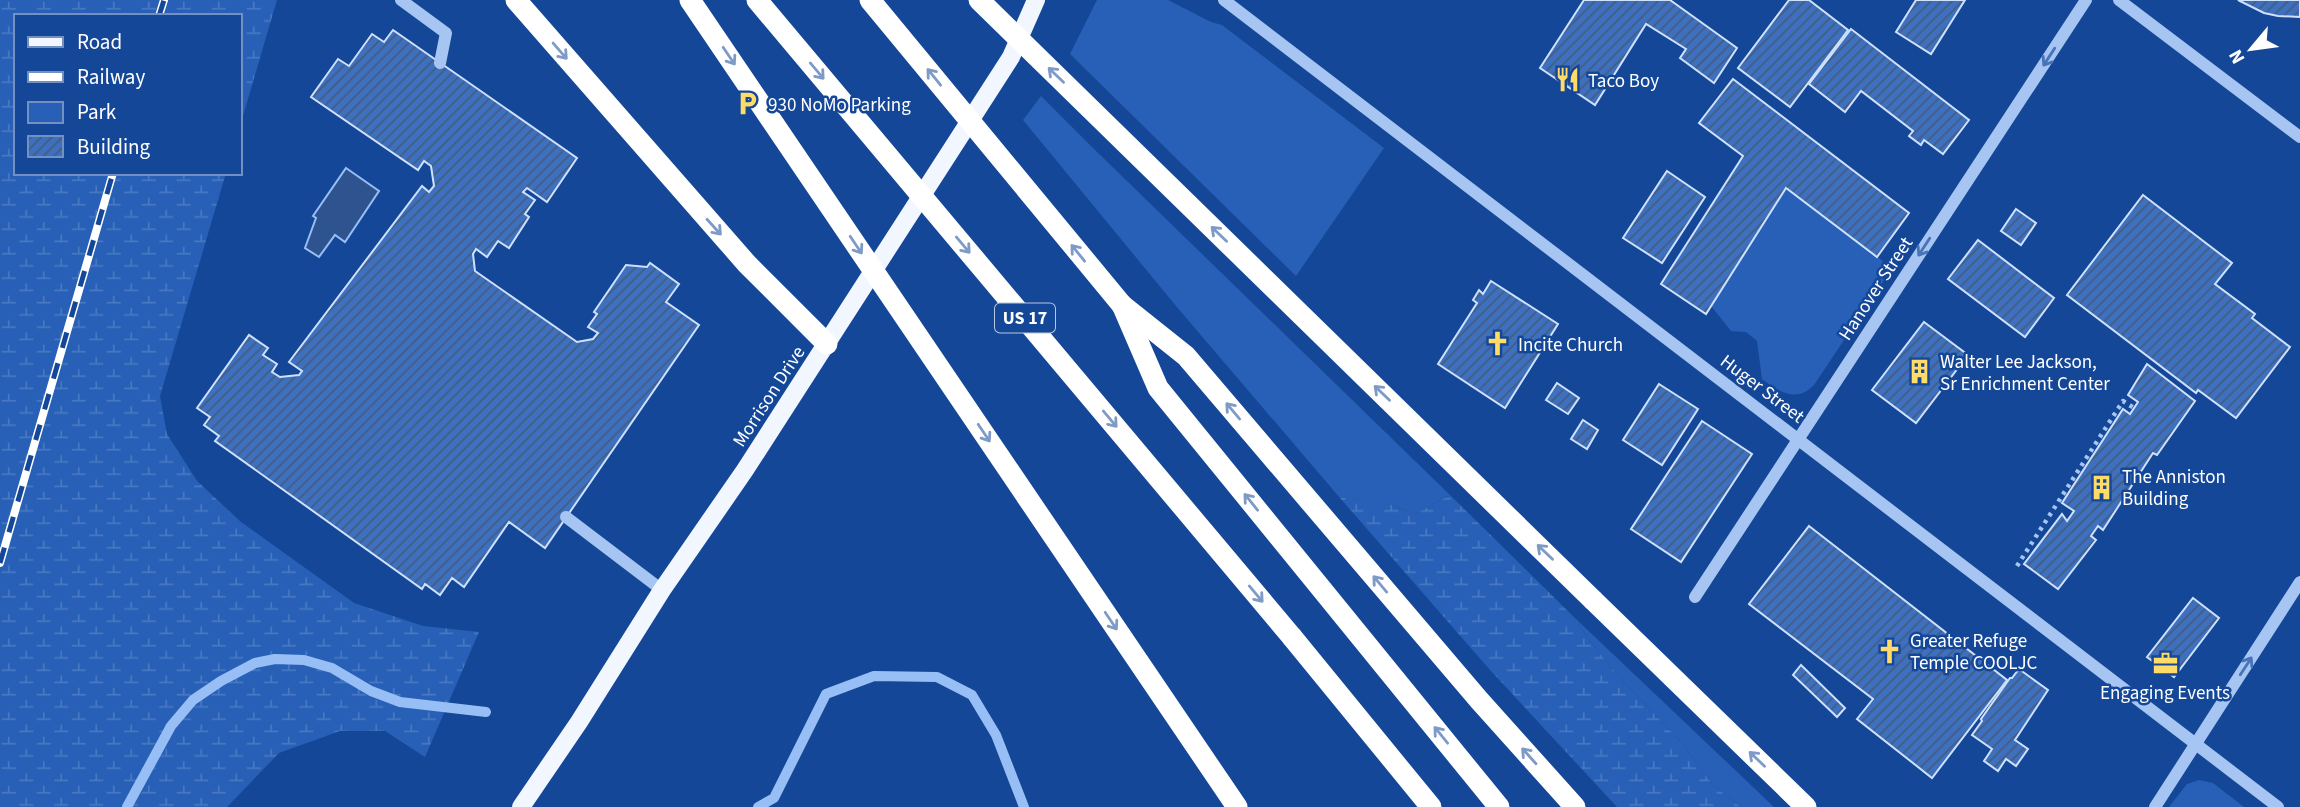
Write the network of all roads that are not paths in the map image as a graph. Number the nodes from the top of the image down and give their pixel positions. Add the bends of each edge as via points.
1 (401, 0) edge
2 (516, 0) edge
3 (690, 0) edge
4 (757, 0) edge
5 (870, 0) edge
6 (979, 0) edge
7 (1036, 0) edge
8 (1224, 0) edge
9 (2086, 0) edge
10 (2119, 0) edge
11 (440, 63) dead end
12 (2300, 137) edge
13 (1122, 305) junction
14 (827, 344) junction
15 (1799, 439) junction
16 (566, 517) dead end
17 (2300, 582) edge
18 (662, 590) junction
19 (1695, 597) dead end
20 (1292, 637) junction
21 (2196, 744) junction
22 (521, 807) edge
23 (1237, 807) edge
24 (1413, 807) edge
25 (1431, 807) edge
26 (1499, 807) edge
27 (1575, 807) edge
28 (1806, 807) edge
29 (2155, 807) edge
30 (2278, 807) edge

1 - 11 street via 446,33
2 -> 14 highway via 747,264
3 -> 23 highway, bridge
4 -> 20 highway, US 17, bridge
13 -> 5 highway, bridge
28 -> 6 highway, bridge
7 - 14 main road, Morrison Drive via 1011,57
8 - 15 street, Huger Street
9 -> 15 street, Hanover Street
10 - 12 street
26 -> 13 highway via 1158,388
27 -> 13 highway via 1186,356
14 - 18 main road, Morrison Drive
15 - 19 street, Hanover Street
15 - 21 street, Huger Street
16 - 18 street
21 -> 17 street
18 - 22 main road, Morrison Drive
20 - 24 highway
20 - 25 highway, US 17
21 - 29 street
21 - 30 street, Huger Street

